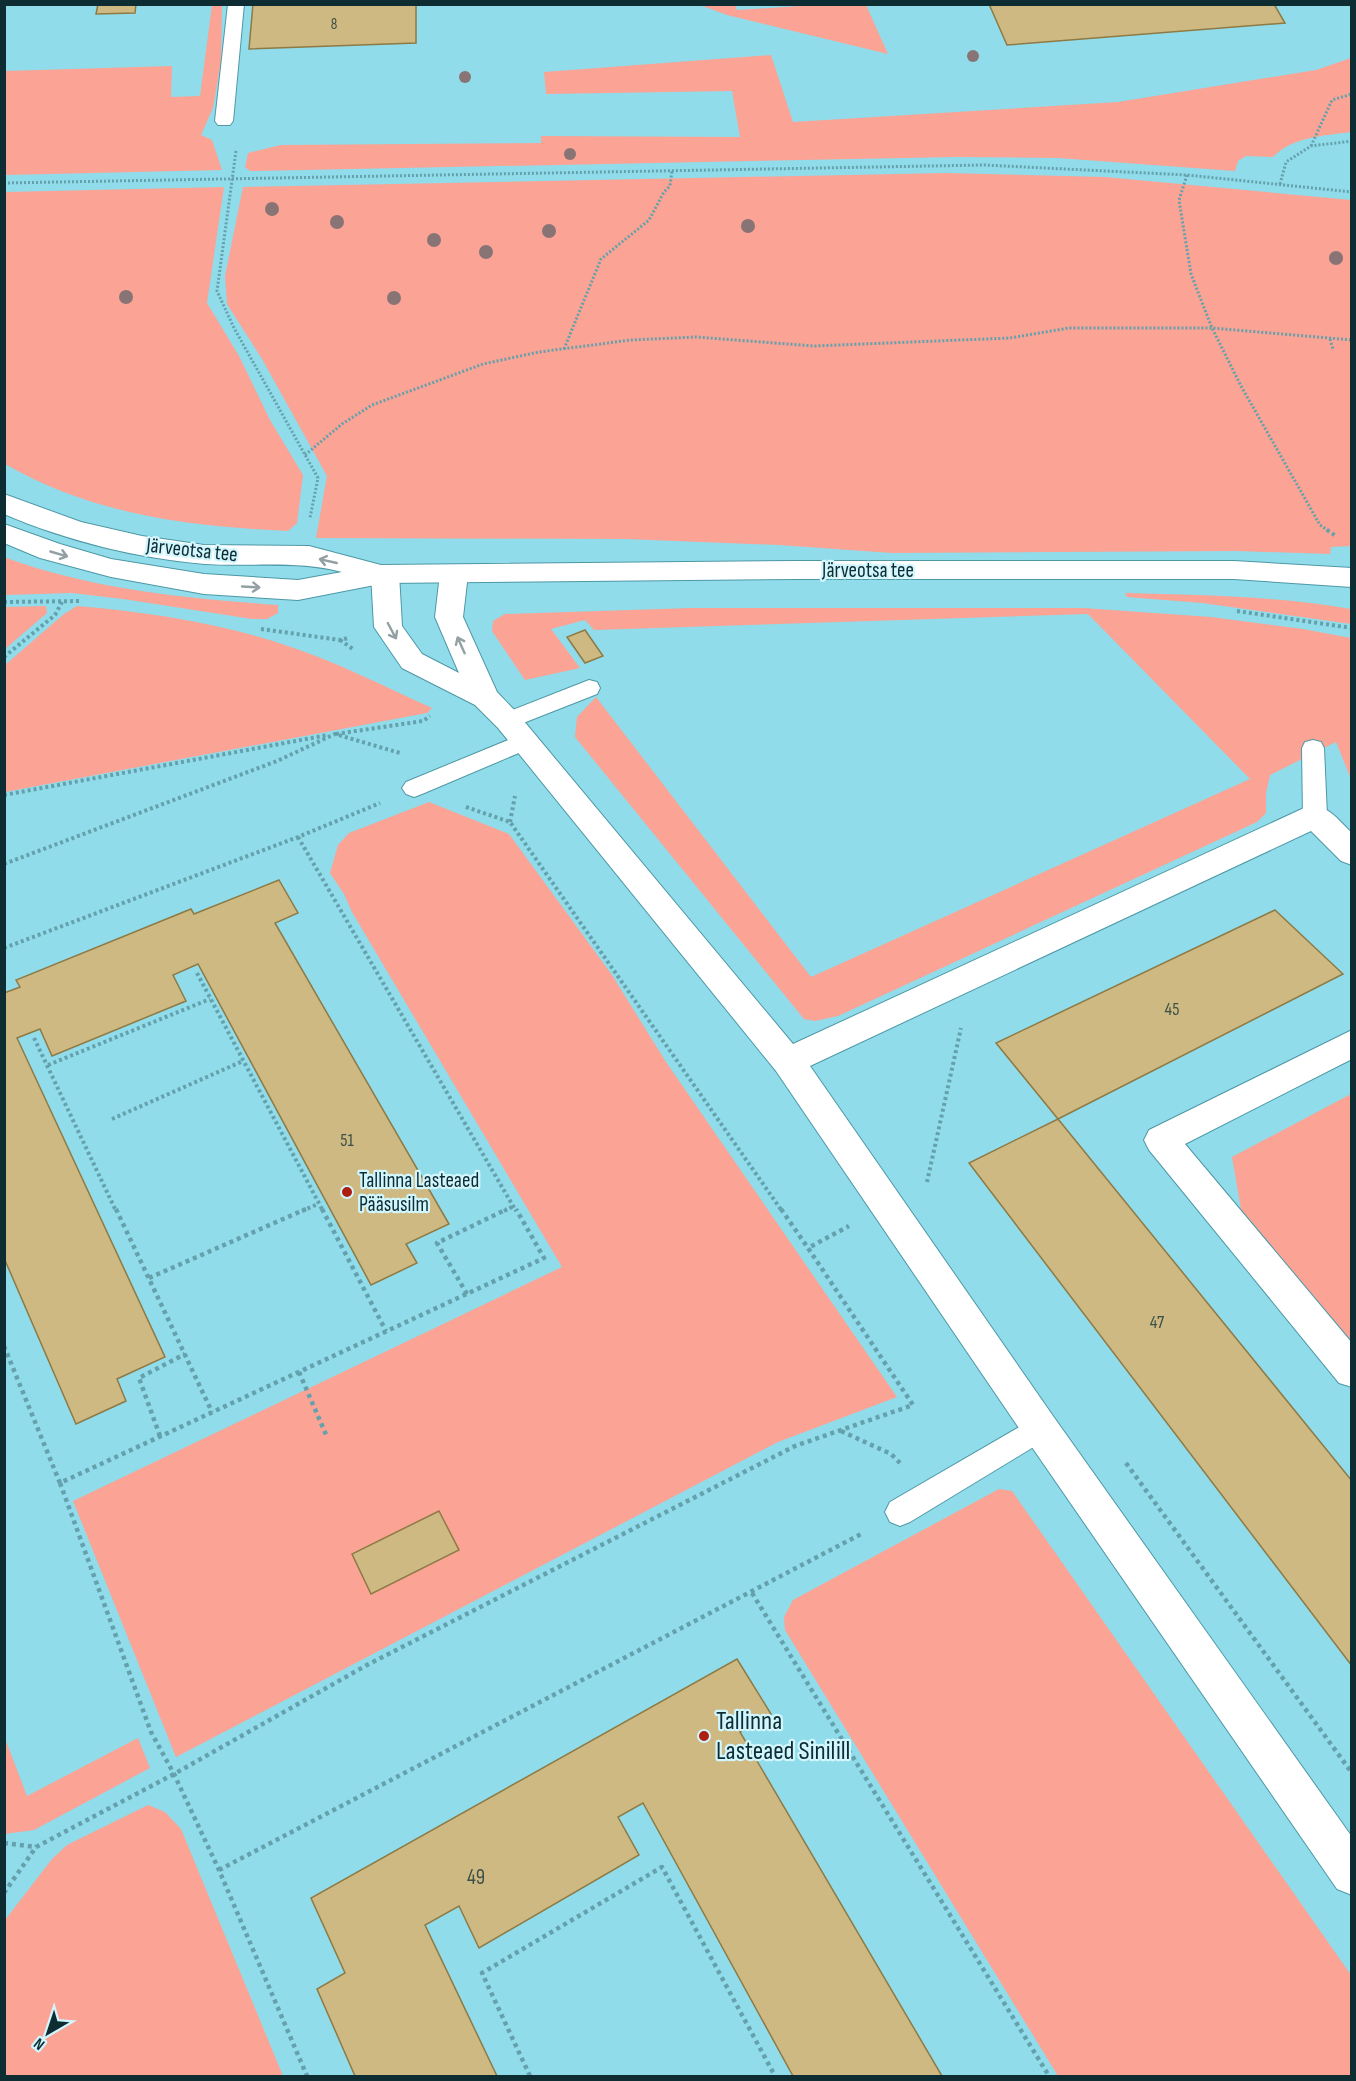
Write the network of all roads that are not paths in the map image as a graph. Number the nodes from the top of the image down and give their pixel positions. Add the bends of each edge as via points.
1 (236, 4) edge
2 (224, 121) dead end
3 (4, 504) edge
4 (4, 533) edge
5 (385, 574) junction
6 (454, 574) junction
7 (1352, 578) edge
8 (589, 688) dead end
9 (506, 720) junction
10 (1313, 748) dead end
11 (422, 785) road end
12 (1315, 816) junction
13 (1352, 853) edge
14 (1352, 1043) edge
15 (788, 1060) junction
16 (1352, 1371) edge
17 (1040, 1428) junction
18 (900, 1512) road end
19 (1352, 1874) edge

1 - 2 lane
5 -> 3 street, Järveotsa tee via 303,555 190,553 94,537
4 -> 5 street, Järveotsa tee via 111,568 204,584 298,590
5 - 6 street, Järveotsa tee
5 -> 9 street via 388,627 412,661
6 - 7 street, Järveotsa tee via 1234,570
9 -> 6 street via 449,617
8 - 9 lane
9 - 11 lane
9 - 15 street
10 - 12 lane
12 - 13 street
12 - 15 street
14 - 16 street via 1161,1140
15 - 17 street
17 - 18 lane
17 - 19 street

